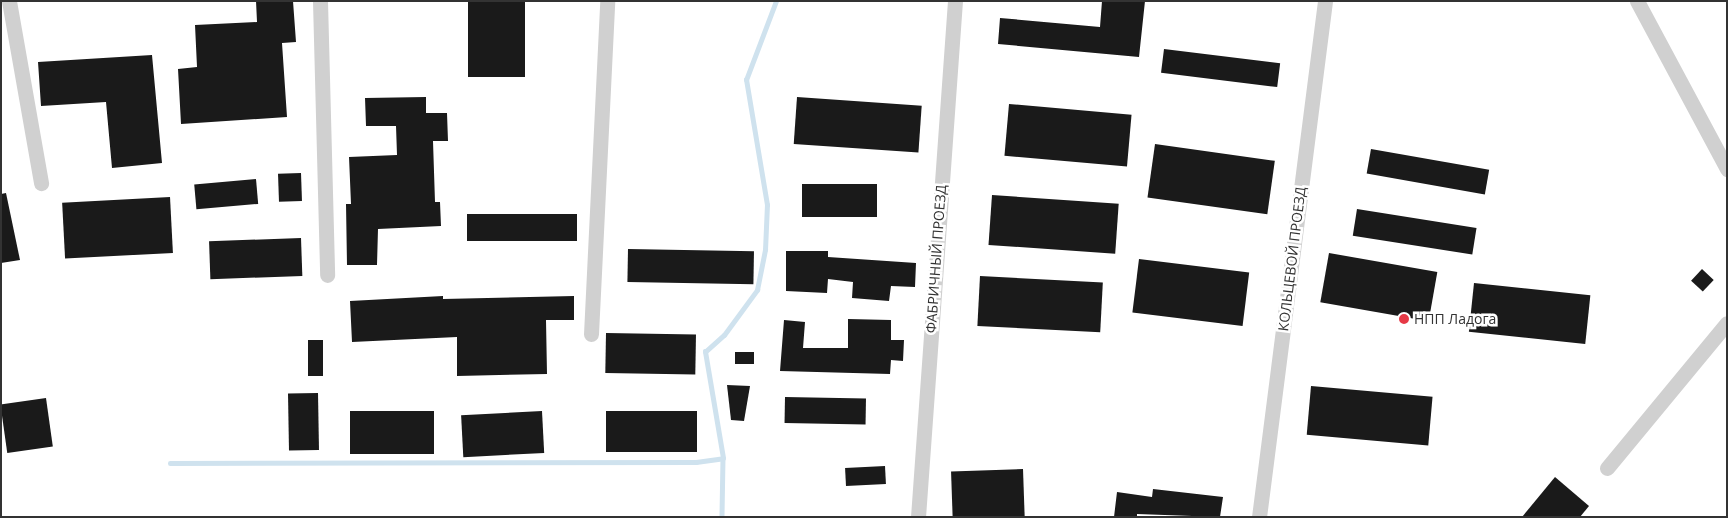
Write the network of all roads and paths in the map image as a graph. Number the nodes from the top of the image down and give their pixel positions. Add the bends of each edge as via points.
1 (10, 1) edge
2 (320, 1) edge
3 (607, 1) edge
4 (955, 1) edge
5 (1325, 1) edge
6 (1637, 1) edge
7 (1727, 169) edge
8 (41, 183) dead end
9 (328, 275) dead end
10 (1727, 323) edge
11 (590, 334) dead end
12 (1607, 468) dead end
13 (918, 517) edge
14 (1259, 517) edge

1 - 8 street
2 - 9 street
3 - 11 street
4 - 13 street, ФАБРИЧНЫЙ ПРОЕЗД
5 - 14 street, КОЛЬЦЕВОЙ ПРОЕЗД
6 - 7 street
10 - 12 street

